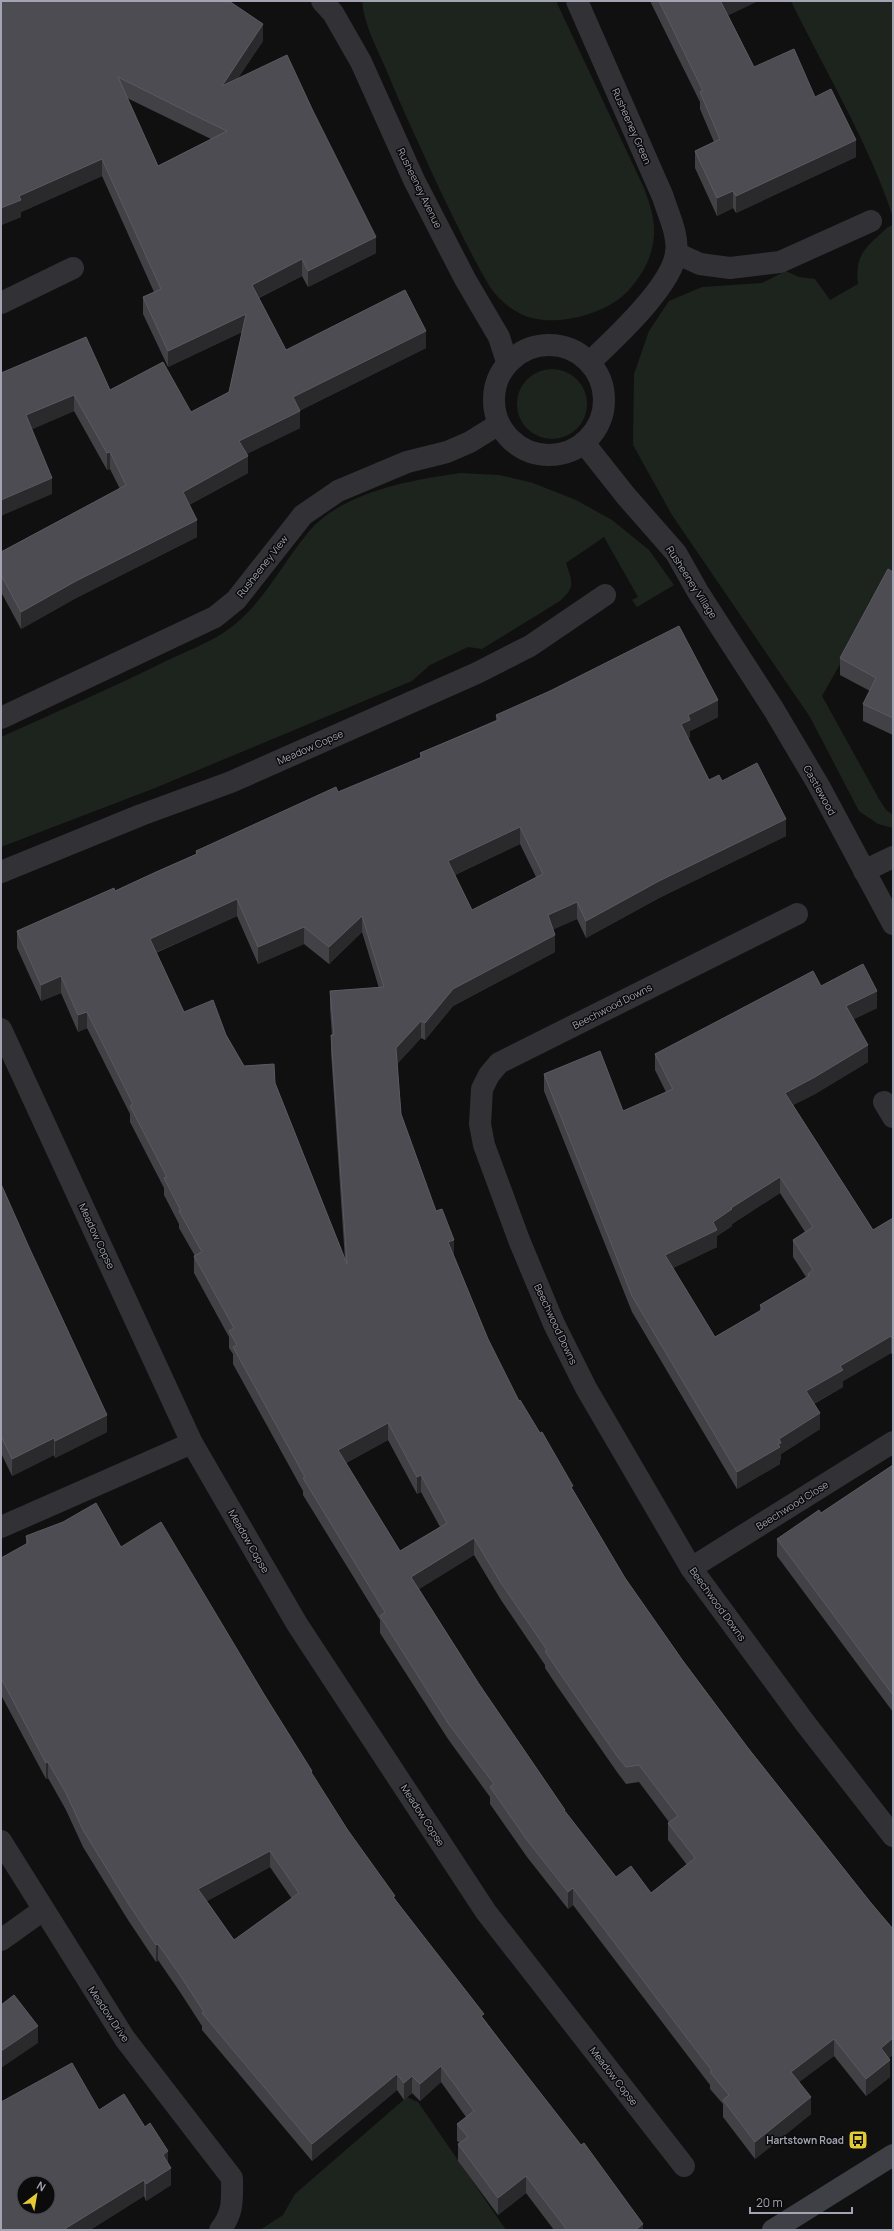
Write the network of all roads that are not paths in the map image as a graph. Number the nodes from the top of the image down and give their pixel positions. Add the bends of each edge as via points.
1 (578, 1) edge
2 (332, 5) edge
3 (871, 221) dead end
4 (676, 253) junction
5 (73, 268) dead end
6 (1, 303) edge
7 (507, 362) junction
8 (590, 362) junction
9 (499, 424) junction
10 (584, 443) junction
11 (606, 595) dead end
12 (774, 710) joint
13 (1, 718) edge
14 (893, 858) edge
15 (864, 871) junction
16 (1, 872) edge
17 (797, 914) dead end
18 (893, 924) edge
19 (1, 1029) edge
20 (893, 1442) edge
21 (192, 1443) junction
22 (1, 1527) edge
23 (691, 1568) junction
24 (893, 1836) edge
25 (1, 1840) edge
26 (43, 1910) junction
27 (1, 1940) edge
28 (893, 2156) edge
29 (684, 2166) dead end
30 (220, 2230) edge
31 (773, 2230) edge

1 - 4 street, Rusheeney Green via 663,197 674,230
2 - 7 street, Rusheeney Avenue via 375,92 414,180 498,337
3 - 4 street via 780,262 730,268 700,264
4 - 8 street, Rusheeney Green via 666,277 639,314
5 - 6 street
7 - 8 street via 522,351 539,345 558,345 576,351
7 - 9 street via 498,376 494,392 494,408
8 - 10 street via 600,377 604,395 603,413 596,430
9 - 10 street via 508,438 521,448 537,454 553,456
9 - 13 street, Rusheeney View via 470,442 447,452 407,462 338,491 303,515 236,600 215,617
10 - 12 street, Rusheeney Village via 676,553
11 - 16 street, Meadow Copse via 530,646 477,674 231,782 141,815
12 - 15 street, Castlewood via 819,786
14 - 15 street
15 - 18 street, Castlewood
17 - 23 street, Beechwood Downs via 500,1063 483,1087 480,1099 480,1124 484,1146 554,1324 586,1388
19 - 21 street, Meadow Copse
20 - 23 street, Beechwood Close
21 - 22 street
21 - 29 street, Meadow Copse via 297,1624 486,1912
23 - 24 street, Beechwood Downs via 805,1723
25 - 26 street, Meadow Drive
26 - 27 street
26 - 30 street, Meadow Drive via 125,2039 232,2178 230,2218
28 - 31 street

